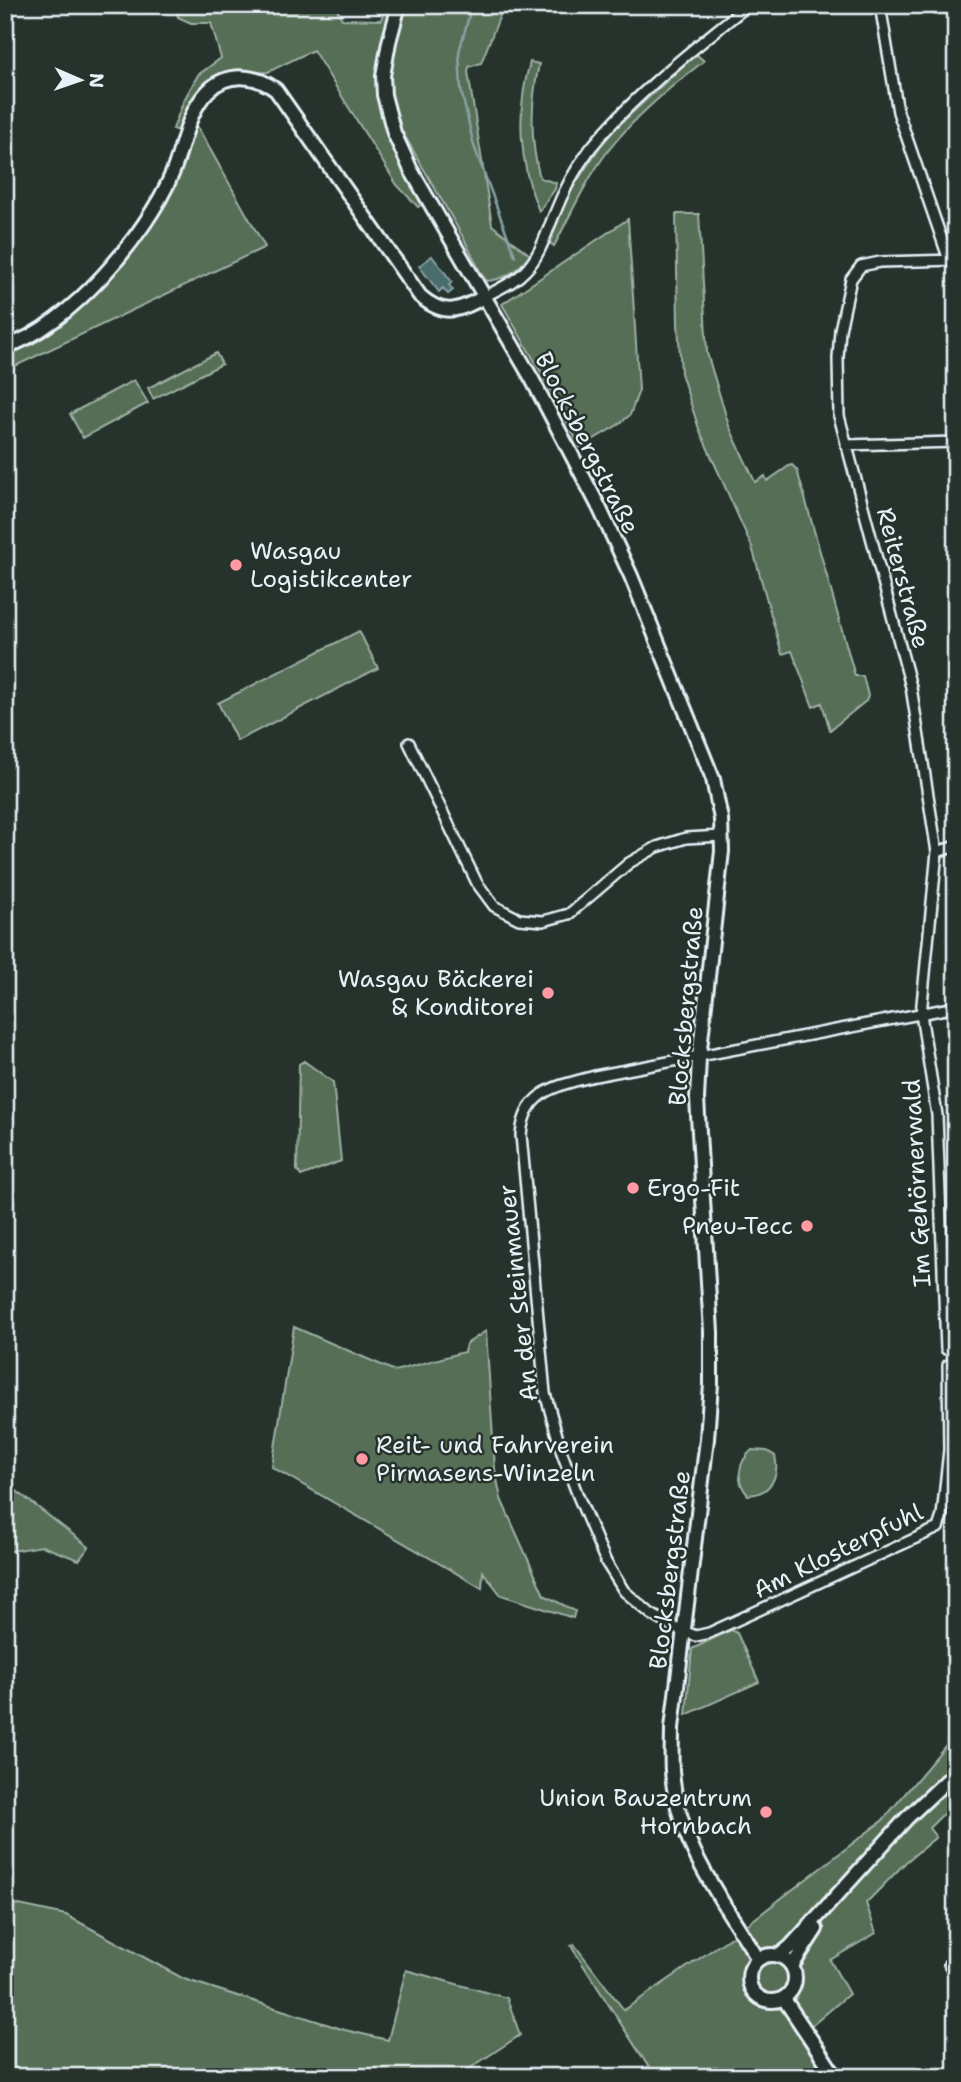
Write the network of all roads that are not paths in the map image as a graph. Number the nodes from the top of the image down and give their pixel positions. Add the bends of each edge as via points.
1 (399, 5) edge
2 (748, 5) edge
3 (880, 5) edge
4 (952, 260) edge
5 (484, 297) junction
6 (5, 346) edge
7 (956, 442) edge
8 (846, 445) junction
9 (409, 743) dead end
10 (722, 836) junction
11 (956, 846) edge
12 (937, 852) junction
13 (956, 1007) edge
14 (921, 1014) junction
15 (699, 1058) junction
16 (946, 1349) dead end
17 (948, 1365) dead end
18 (684, 1632) junction
19 (956, 1772) edge
20 (856, 1875) junction
21 (779, 1956) junction
22 (758, 1959) junction
23 (792, 1966) junction
24 (784, 1998) junction
25 (836, 2077) edge

1 - 5 main road, Blocksbergstraße via 385,60 388,115 401,150
2 - 5 street via 606,131 568,185 532,262 519,276
3 - 4 street via 898,113
4 - 8 street, Reiterstraße via 873,263 853,274 838,358 839,416
5 - 6 main road via 451,310 435,307 419,296 276,90 251,78 232,78 205,93 164,193 110,268 51,324
5 - 10 main road, Blocksbergstraße via 556,423 632,576 713,779
7 - 8 street
8 - 12 street, Reiterstraße via 908,674
9 - 10 street via 477,883 494,906 519,919 569,914 629,863 657,847 685,838
10 - 15 main road, Blocksbergstraße
11 - 12 street
12 - 14 street, Reiterstraße
13 - 14 street
14 - 15 street
14 - 16 street, Im Gehörnerwald via 937,1115
15 - 18 main road, Blocksbergstraße via 711,1384
15 - 18 street, An der Steinmauer via 595,1076 547,1090 525,1113 521,1135 545,1393 562,1453 590,1528 624,1591 651,1614
17 - 18 street, Am Klosterpfuhl via 949,1450 938,1528 709,1633 696,1636
18 - 22 main road, Blocksbergstraße via 672,1728 672,1772 679,1811 711,1886
19 - 20 main road
20 - 21 main road
20 - 23 main road
21 - 22 main road
21 - 23 main road
22 - 24 main road via 749,1972 751,1988 769,2002
23 - 24 main road via 795,1984
24 - 25 main road

